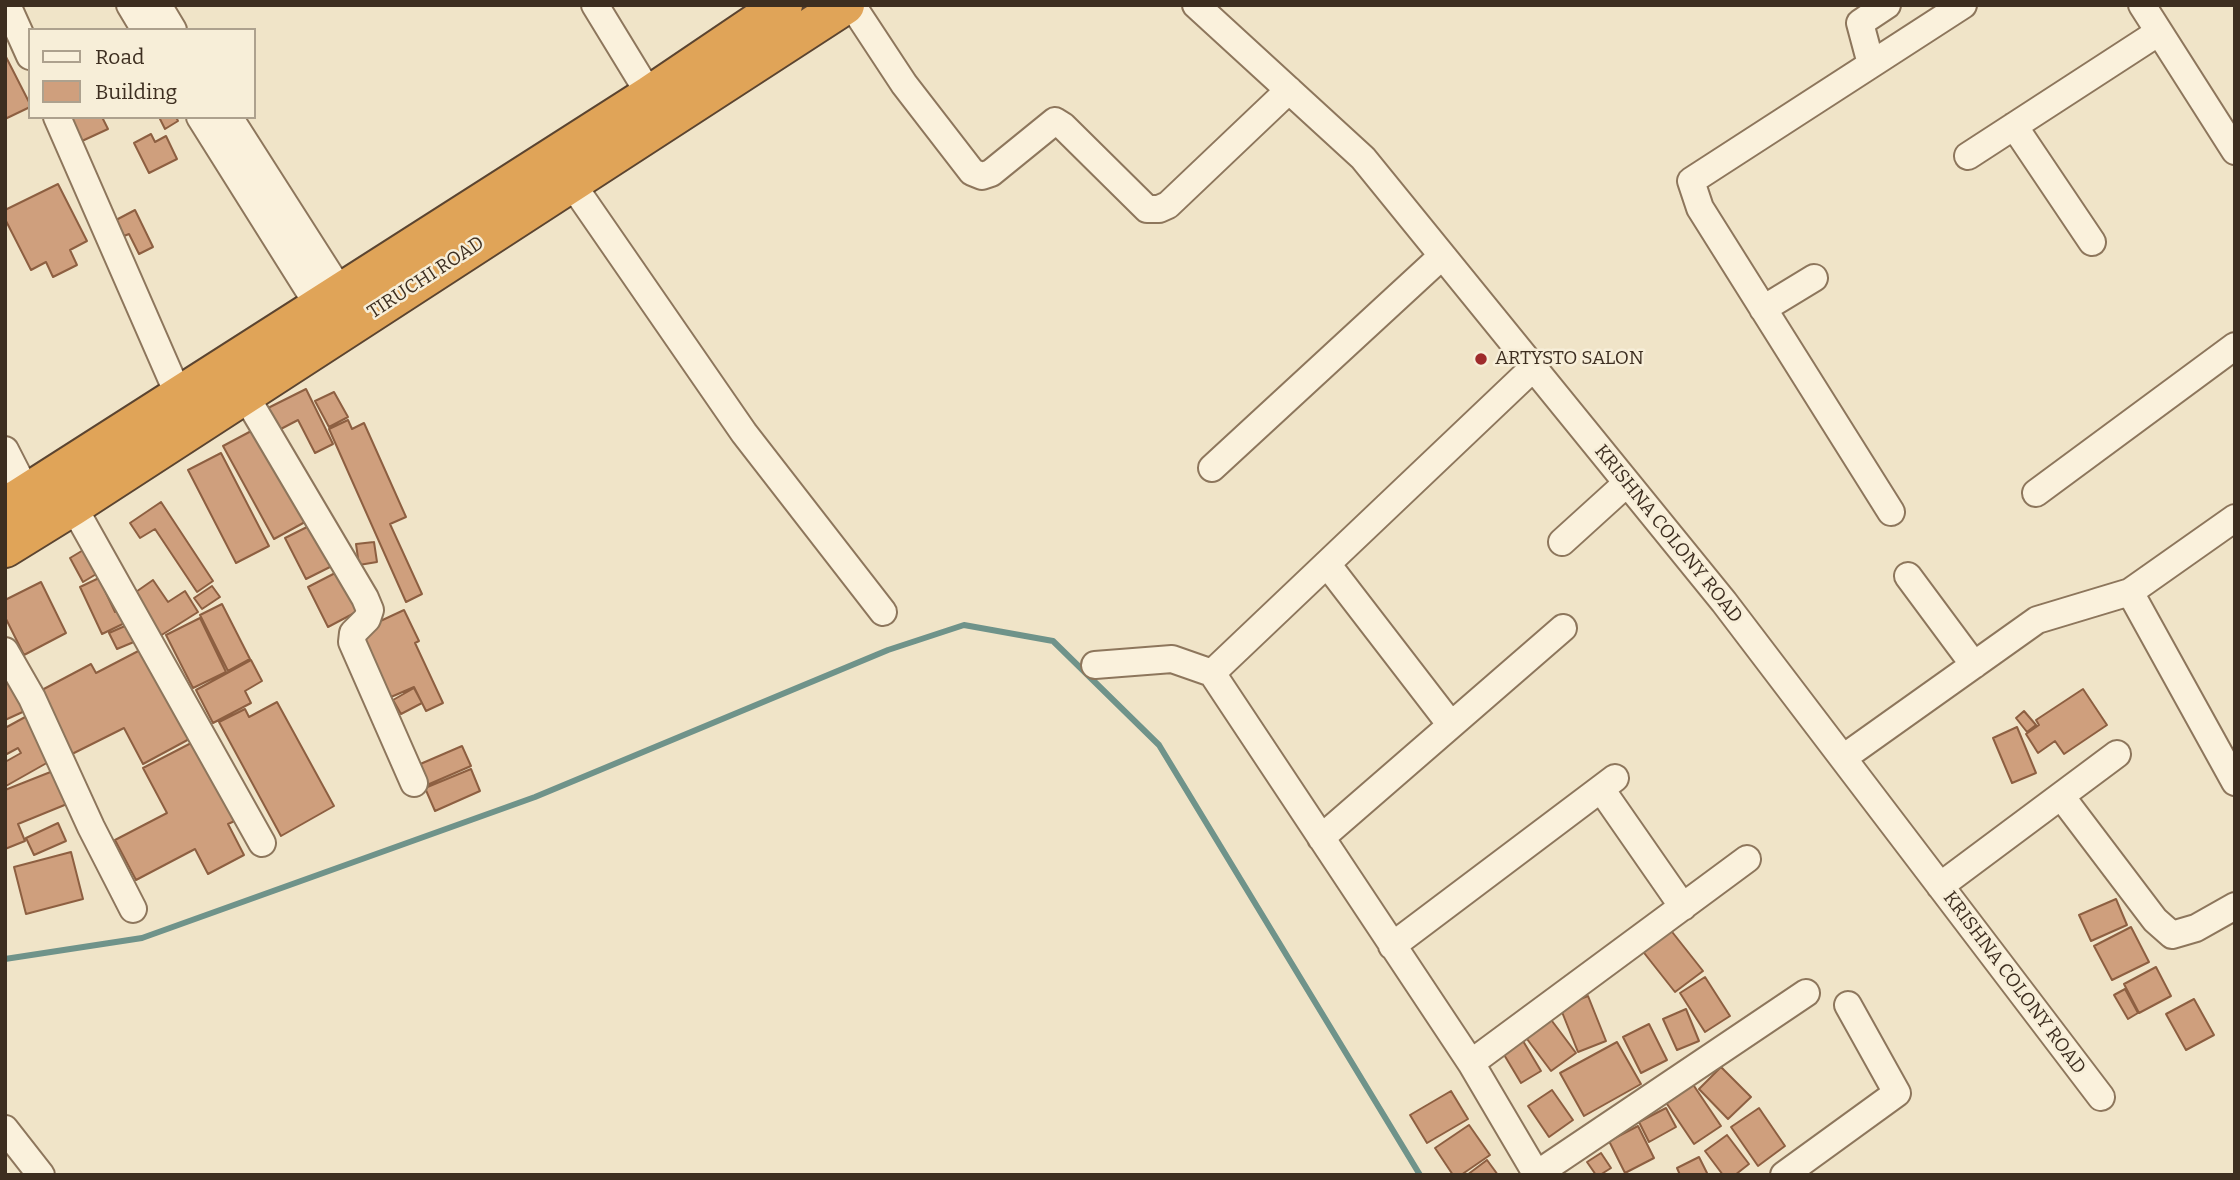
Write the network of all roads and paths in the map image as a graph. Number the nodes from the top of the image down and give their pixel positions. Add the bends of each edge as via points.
1 (8, 5) edge
2 (130, 5) edge
3 (158, 5) edge
4 (595, 5) edge
5 (845, 5) edge
6 (852, 5) edge
7 (1196, 5) edge
8 (1887, 5) edge
9 (1963, 5) edge
10 (2142, 5) edge
11 (762, 11) edge
12 (144, 28) edge
13 (172, 28) edge
14 (2159, 32) junction
15 (28, 51) edge
16 (1871, 64) junction
17 (1289, 90) junction
18 (650, 95) junction
19 (58, 119) edge
20 (201, 119) edge
21 (230, 119) edge
22 (2014, 126) junction
23 (2235, 151) edge
24 (1968, 156) dead end
25 (572, 184) junction
26 (2092, 242) dead end
27 (1442, 256) junction
28 (1814, 278) dead end
29 (331, 301) junction
30 (1763, 309) junction
31 (2235, 346) edge
32 (1533, 368) junction
33 (245, 395) junction
34 (179, 396) junction
35 (5, 450) edge
36 (1212, 468) dead end
37 (1627, 482) junction
38 (2036, 493) dead end
39 (16, 500) edge
40 (74, 506) junction
41 (1891, 512) dead end
42 (2235, 518) edge
43 (1562, 542) dead end
44 (5, 548) edge
45 (1327, 564) junction
46 (1908, 576) dead end
47 (2130, 592) junction
48 (883, 612) dead end
49 (1563, 628) dead end
50 (5, 651) edge
51 (1974, 665) junction
52 (1095, 666) dead end
53 (1212, 673) junction
54 (1451, 725) junction
55 (2118, 754) dead end
56 (1843, 758) junction
57 (2235, 782) edge
58 (414, 783) dead end
59 (2061, 796) junction
60 (1321, 838) junction
61 (262, 843) dead end
62 (1747, 859) dead end
63 (1940, 886) junction
64 (2235, 906) edge
65 (1683, 907) junction
66 (134, 909) dead end
67 (1392, 946) junction
68 (1806, 993) dead end
69 (1848, 1005) dead end
70 (1471, 1063) junction
71 (2101, 1097) dead end
72 (5, 1129) edge
73 (1537, 1174) edge
74 (41, 1175) edge
75 (1784, 1175) edge

1 - 15 street
2 - 12 street
3 - 13 street
4 - 18 street
5 - 25 highway, TIRUCHI ROAD
6 - 17 street via 972,172 991,173 1055,121 1147,209 1168,205
7 - 17 street, KRISHNA COLONY ROAD
8 - 16 street via 1860,23
9 - 16 street
10 - 14 street
11 - 18 highway
14 - 22 street
14 - 23 street
16 - 30 street via 1691,181 1700,208
17 - 27 street, KRISHNA COLONY ROAD via 1363,158
18 - 29 highway
19 - 34 street
20 - 29 street
21 - 29 street
22 - 24 street
22 - 26 street
25 - 33 highway, TIRUCHI ROAD
25 - 48 street via 744,433
27 - 32 street, KRISHNA COLONY ROAD
27 - 36 street
28 - 30 street
29 - 34 highway
30 - 41 street
31 - 38 street
32 - 37 street, KRISHNA COLONY ROAD
32 - 45 street
33 - 40 highway, TIRUCHI ROAD
33 - 58 street via 370,610 353,633 352,642
34 - 39 highway
35 - 39 street
37 - 43 street
37 - 56 street, KRISHNA COLONY ROAD
40 - 44 highway, TIRUCHI ROAD
40 - 61 street
42 - 47 street
45 - 53 street
45 - 54 street
46 - 51 street
47 - 51 street via 2037,620
47 - 57 street
49 - 54 street
50 - 66 street
51 - 56 street
52 - 53 street via 1172,659
53 - 60 street
54 - 60 street
55 - 59 street
56 - 63 street, KRISHNA COLONY ROAD
59 - 63 street
59 - 64 street via 2155,920 2172,935 2196,928
60 - 67 street
62 - 65 street
63 - 71 street, KRISHNA COLONY ROAD
65 - 67 street via 1608,784
65 - 70 street
67 - 70 street
68 - 73 street
69 - 75 street via 1897,1093
70 - 73 street
72 - 74 street

